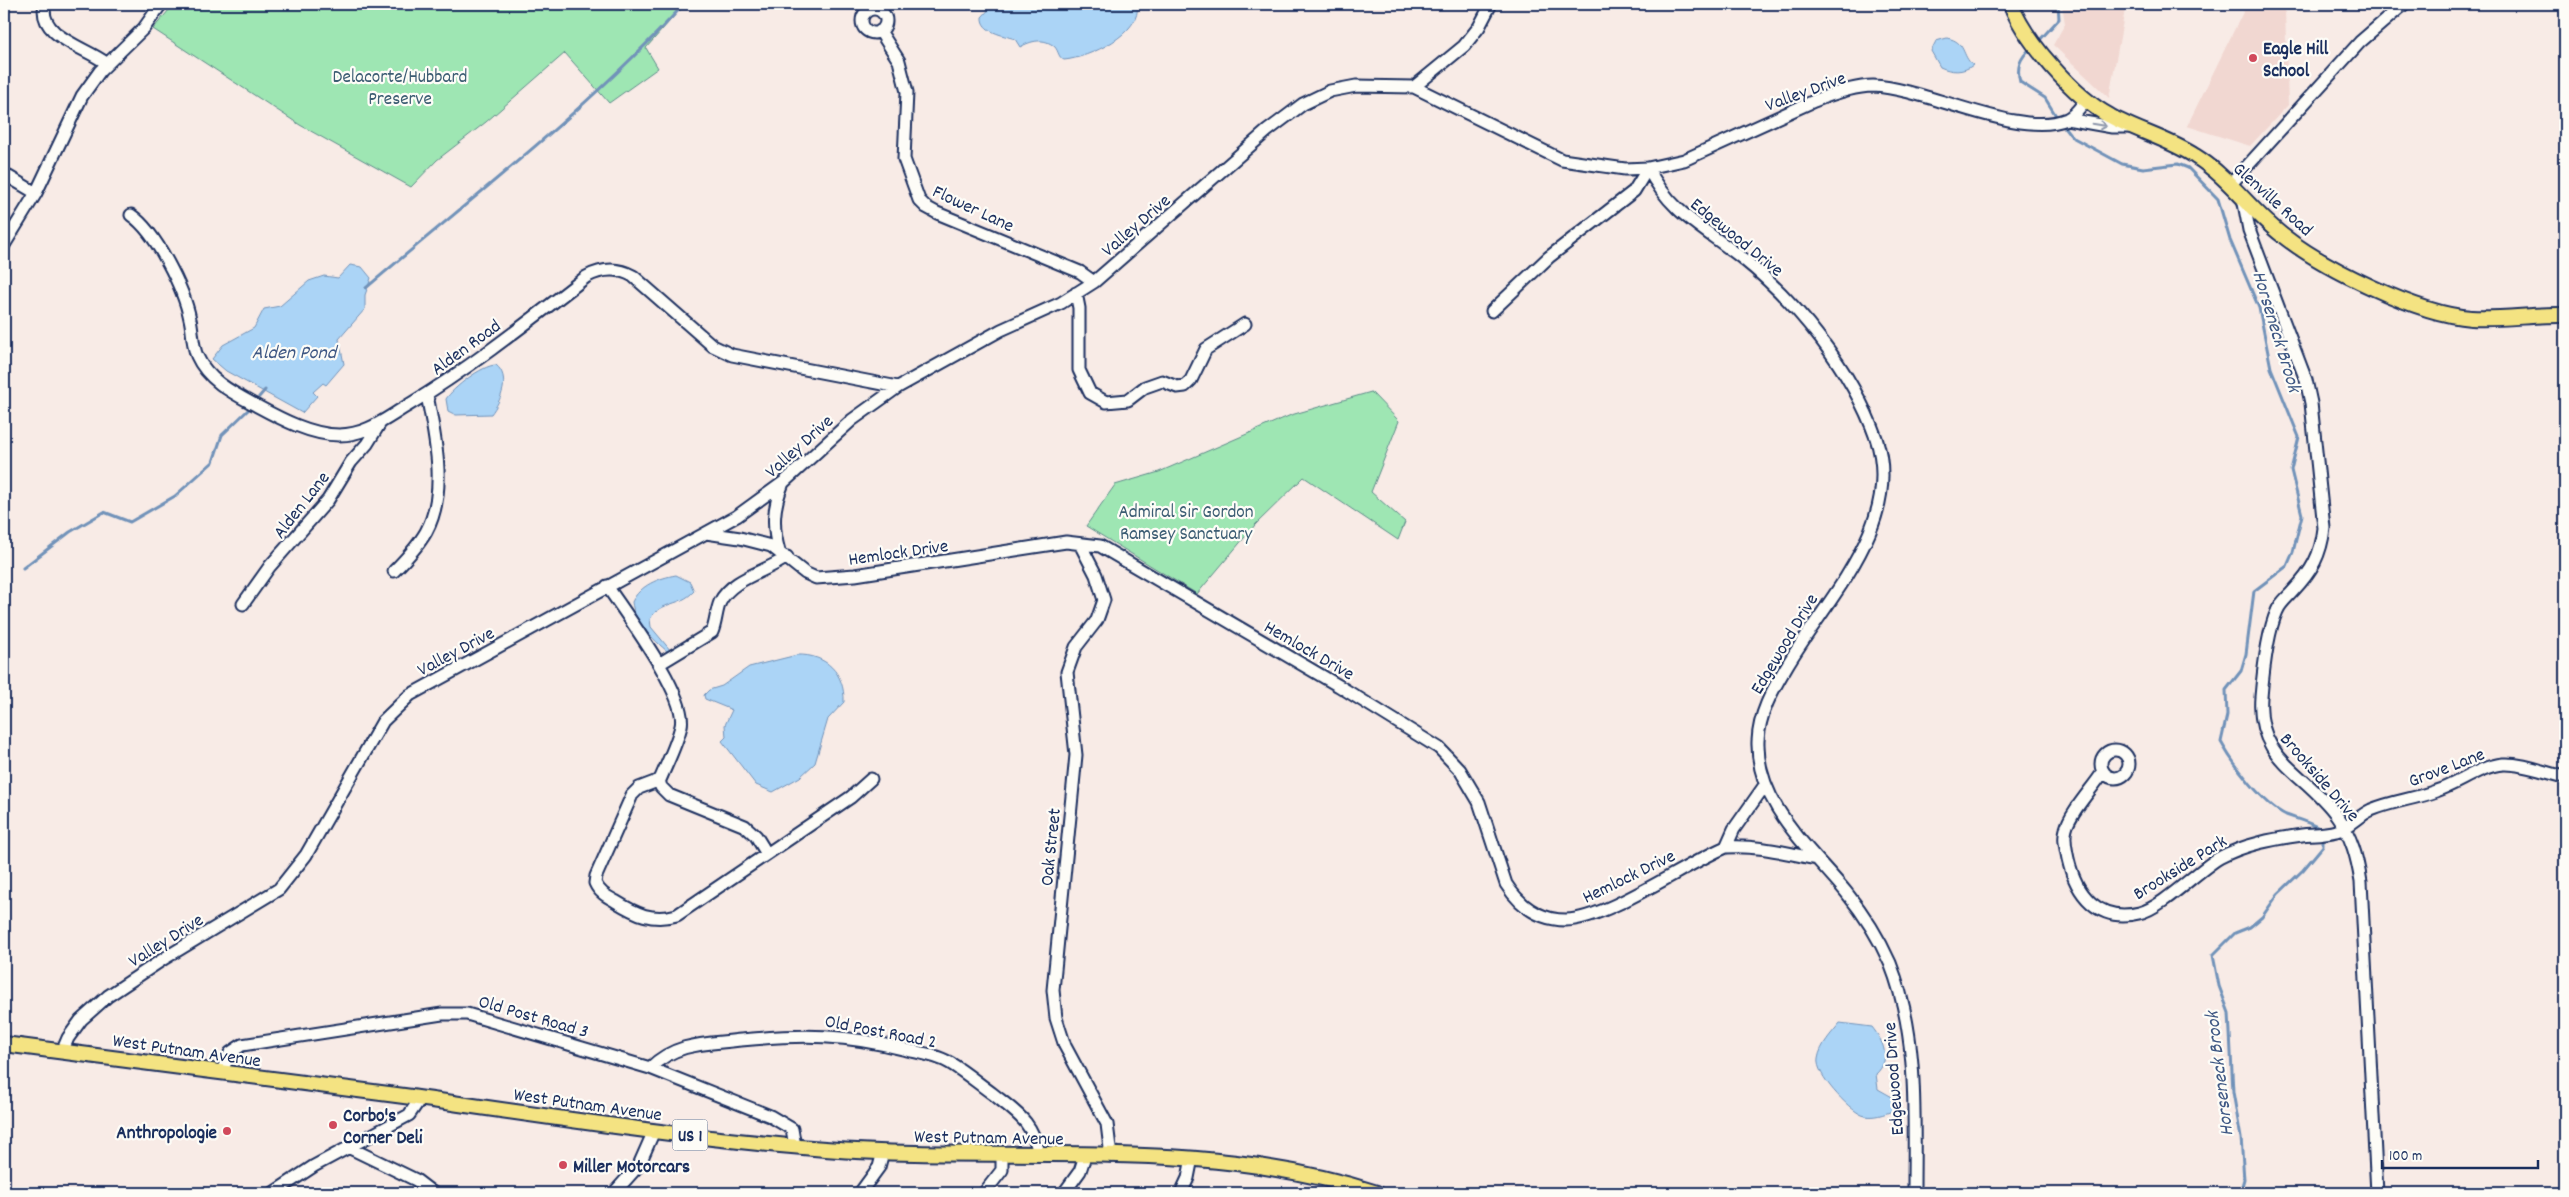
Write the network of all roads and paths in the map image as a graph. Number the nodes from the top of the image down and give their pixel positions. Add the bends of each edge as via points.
1 (45, 4) edge
2 (161, 4) edge
3 (1491, 4) edge
4 (2011, 4) edge
5 (2404, 4) edge
6 (880, 31) dead end
7 (106, 63) junction
8 (1414, 87) junction
9 (2086, 100) junction
10 (2060, 121) junction
11 (2132, 127) junction
12 (1648, 168) junction
13 (4, 174) edge
14 (2230, 185) junction
15 (36, 193) junction
16 (2243, 198) junction
17 (131, 215) dead end
18 (4, 245) edge
19 (1094, 282) junction
20 (1076, 293) junction
21 (1492, 311) dead end
22 (2565, 315) edge
23 (1245, 324) dead end
24 (898, 387) junction
25 (427, 395) junction
26 (380, 423) junction
27 (784, 482) junction
28 (706, 533) junction
29 (1080, 544) junction
30 (783, 554) junction
31 (394, 571) dead end
32 (608, 586) junction
33 (243, 604) dead end
34 (659, 664) junction
35 (2103, 772) dead end
36 (2565, 777) edge
37 (870, 779) dead end
38 (659, 780) junction
39 (1765, 785) junction
40 (2340, 830) junction
41 (1726, 846) junction
42 (767, 854) junction
43 (1816, 859) junction
44 (4, 1044) edge
45 (62, 1052) junction
46 (650, 1068) junction
47 (221, 1073) junction
48 (420, 1099) junction
49 (654, 1131) junction
50 (795, 1146) junction
51 (348, 1147) junction
52 (883, 1152) junction
53 (1002, 1155) junction
54 (1039, 1155) junction
55 (1085, 1156) junction
56 (1112, 1156) junction
57 (1192, 1158) junction
58 (1340, 1188) edge
59 (274, 1193) edge
60 (433, 1193) edge
61 (614, 1193) edge
62 (860, 1193) edge
63 (984, 1193) edge
64 (1064, 1193) edge
65 (1181, 1193) edge
66 (1377, 1193) edge
67 (1914, 1193) edge
68 (2377, 1193) edge

1 - 7 street via 44,19 51,31
2 - 7 street via 144,28
3 - 8 street via 1464,46
4 - 9 main road, Glenville Road via 2029,38
5 - 14 street via 2354,48
6 - 19 street, Flower Lane via 899,61 907,92 904,159 919,200 926,208 1080,272
7 - 15 street via 71,115
8 - 12 street, Valley Drive via 1562,160 1625,169
8 - 19 street, Valley Drive via 1356,86 1330,91 1303,104 1267,131
9 - 10 street via 2073,115
9 - 11 main road, Glenville Road
10 -> 11 street, Valley Drive
10 - 12 street, Valley Drive via 2011,121 1914,94 1871,86 1836,93 1788,111 1684,160
11 - 14 main road, Glenville Road via 2196,156
12 - 21 street via 1634,190 1549,256
12 - 39 street, Edgewood Drive via 1658,187 1678,211 1742,258 1800,314 1828,351 1860,404 1870,423 1880,457 1882,475 1878,508 1866,540 1767,701 1758,739
13 - 15 street
14 - 16 main road, Glenville Road
15 - 18 street
16 - 22 main road, Glenville Road via 2304,252 2352,277 2431,310 2485,319 2534,314
16 - 40 street, Brookside Drive via 2249,230 2306,380 2324,528 2322,546 2311,572 2277,611 2261,714 2266,739 2274,751 2329,806
17 - 26 street, Alden Road via 142,223 166,260 190,318 196,354 216,380 272,414 324,434 359,433
19 - 20 street, Valley Drive
20 - 23 street via 1079,370 1090,393 1106,402 1128,400 1162,381 1177,387 1184,386 1191,380 1206,349
20 - 24 street, Valley Drive
24 - 25 street, Alden Road via 732,355 713,346 632,276 607,269 586,278
24 - 27 street, Valley Drive via 852,420
25 - 26 street, Alden Road
25 - 31 street via 438,474 438,499 426,532
26 - 33 street, Alden Lane via 328,500 270,566
27 - 28 street, Valley Drive via 757,504
27 - 30 street via 774,514 775,534
28 - 30 street, Hemlock Drive via 740,538
28 - 32 street, Valley Drive
29 - 30 street, Hemlock Drive via 1066,542 826,578 804,573
29 - 41 street, Hemlock Drive via 1100,546 1117,555 1440,748 1460,770 1479,802 1506,884 1522,905 1534,912 1566,920 1598,912
29 - 56 street, Oak Street via 1104,600 1097,620 1076,647 1067,672 1076,755 1053,990 1056,1018 1065,1046 1106,1124
30 - 34 street via 774,567 736,584 720,602 712,632
32 - 34 street
32 - 45 street, Valley Drive via 410,695 383,721 306,855 279,889 108,996 81,1020
34 - 38 street via 680,710 682,725
35 - 40 street, Brookside Park via 2070,819 2064,842 2076,886 2103,912 2140,913 2218,859 2239,849 2282,838
36 - 40 street, Grove Lane via 2502,764 2435,792 2371,810
37 - 42 street via 850,797
38 - 42 street via 669,795 745,826
38 - 42 street via 639,788 632,795 596,876 595,883 601,893 641,916 666,918 678,915
39 - 41 street
39 - 43 street, Edgewood Drive via 1778,811
40 - 68 street, Brookside Drive via 2357,855 2361,882
41 - 43 street via 1771,849
43 - 67 street, Edgewood Drive via 1860,911 1889,960 1899,990 1910,1045
44 - 45 main road, West Putnam Avenue / US 1
45 - 47 main road, West Putnam Avenue / US 1
46 - 47 street, Old Post Road 3 via 483,1017 455,1014 242,1045 230,1053
46 - 50 street, Old Post Road 3 via 780,1121 792,1129
46 - 54 street, Old Post Road 2 via 668,1053 689,1045 795,1035 839,1036 892,1046 949,1063 987,1090 1030,1127 1036,1137
47 - 48 main road, West Putnam Avenue / US 1
48 - 49 main road, West Putnam Avenue / US 1
48 - 51 street via 409,1115
49 - 50 main road, West Putnam Avenue / US 1
49 - 61 street via 639,1165
50 - 52 main road, West Putnam Avenue / US 1
51 - 59 street
51 - 60 street via 416,1180
52 - 53 main road, West Putnam Avenue / US 1
52 - 62 street via 879,1168
53 - 54 main road, West Putnam Avenue / US 1
53 - 63 street via 1002,1170
54 - 55 main road, West Putnam Avenue / US 1
55 - 56 main road, West Putnam Avenue / US 1
55 - 64 street via 1080,1171
56 - 57 main road, West Putnam Avenue / US 1
57 - 58 main road, West Putnam Avenue / US 1 via 1240,1162
57 - 65 street
58 - 66 main road, West Putnam Avenue / US 1

